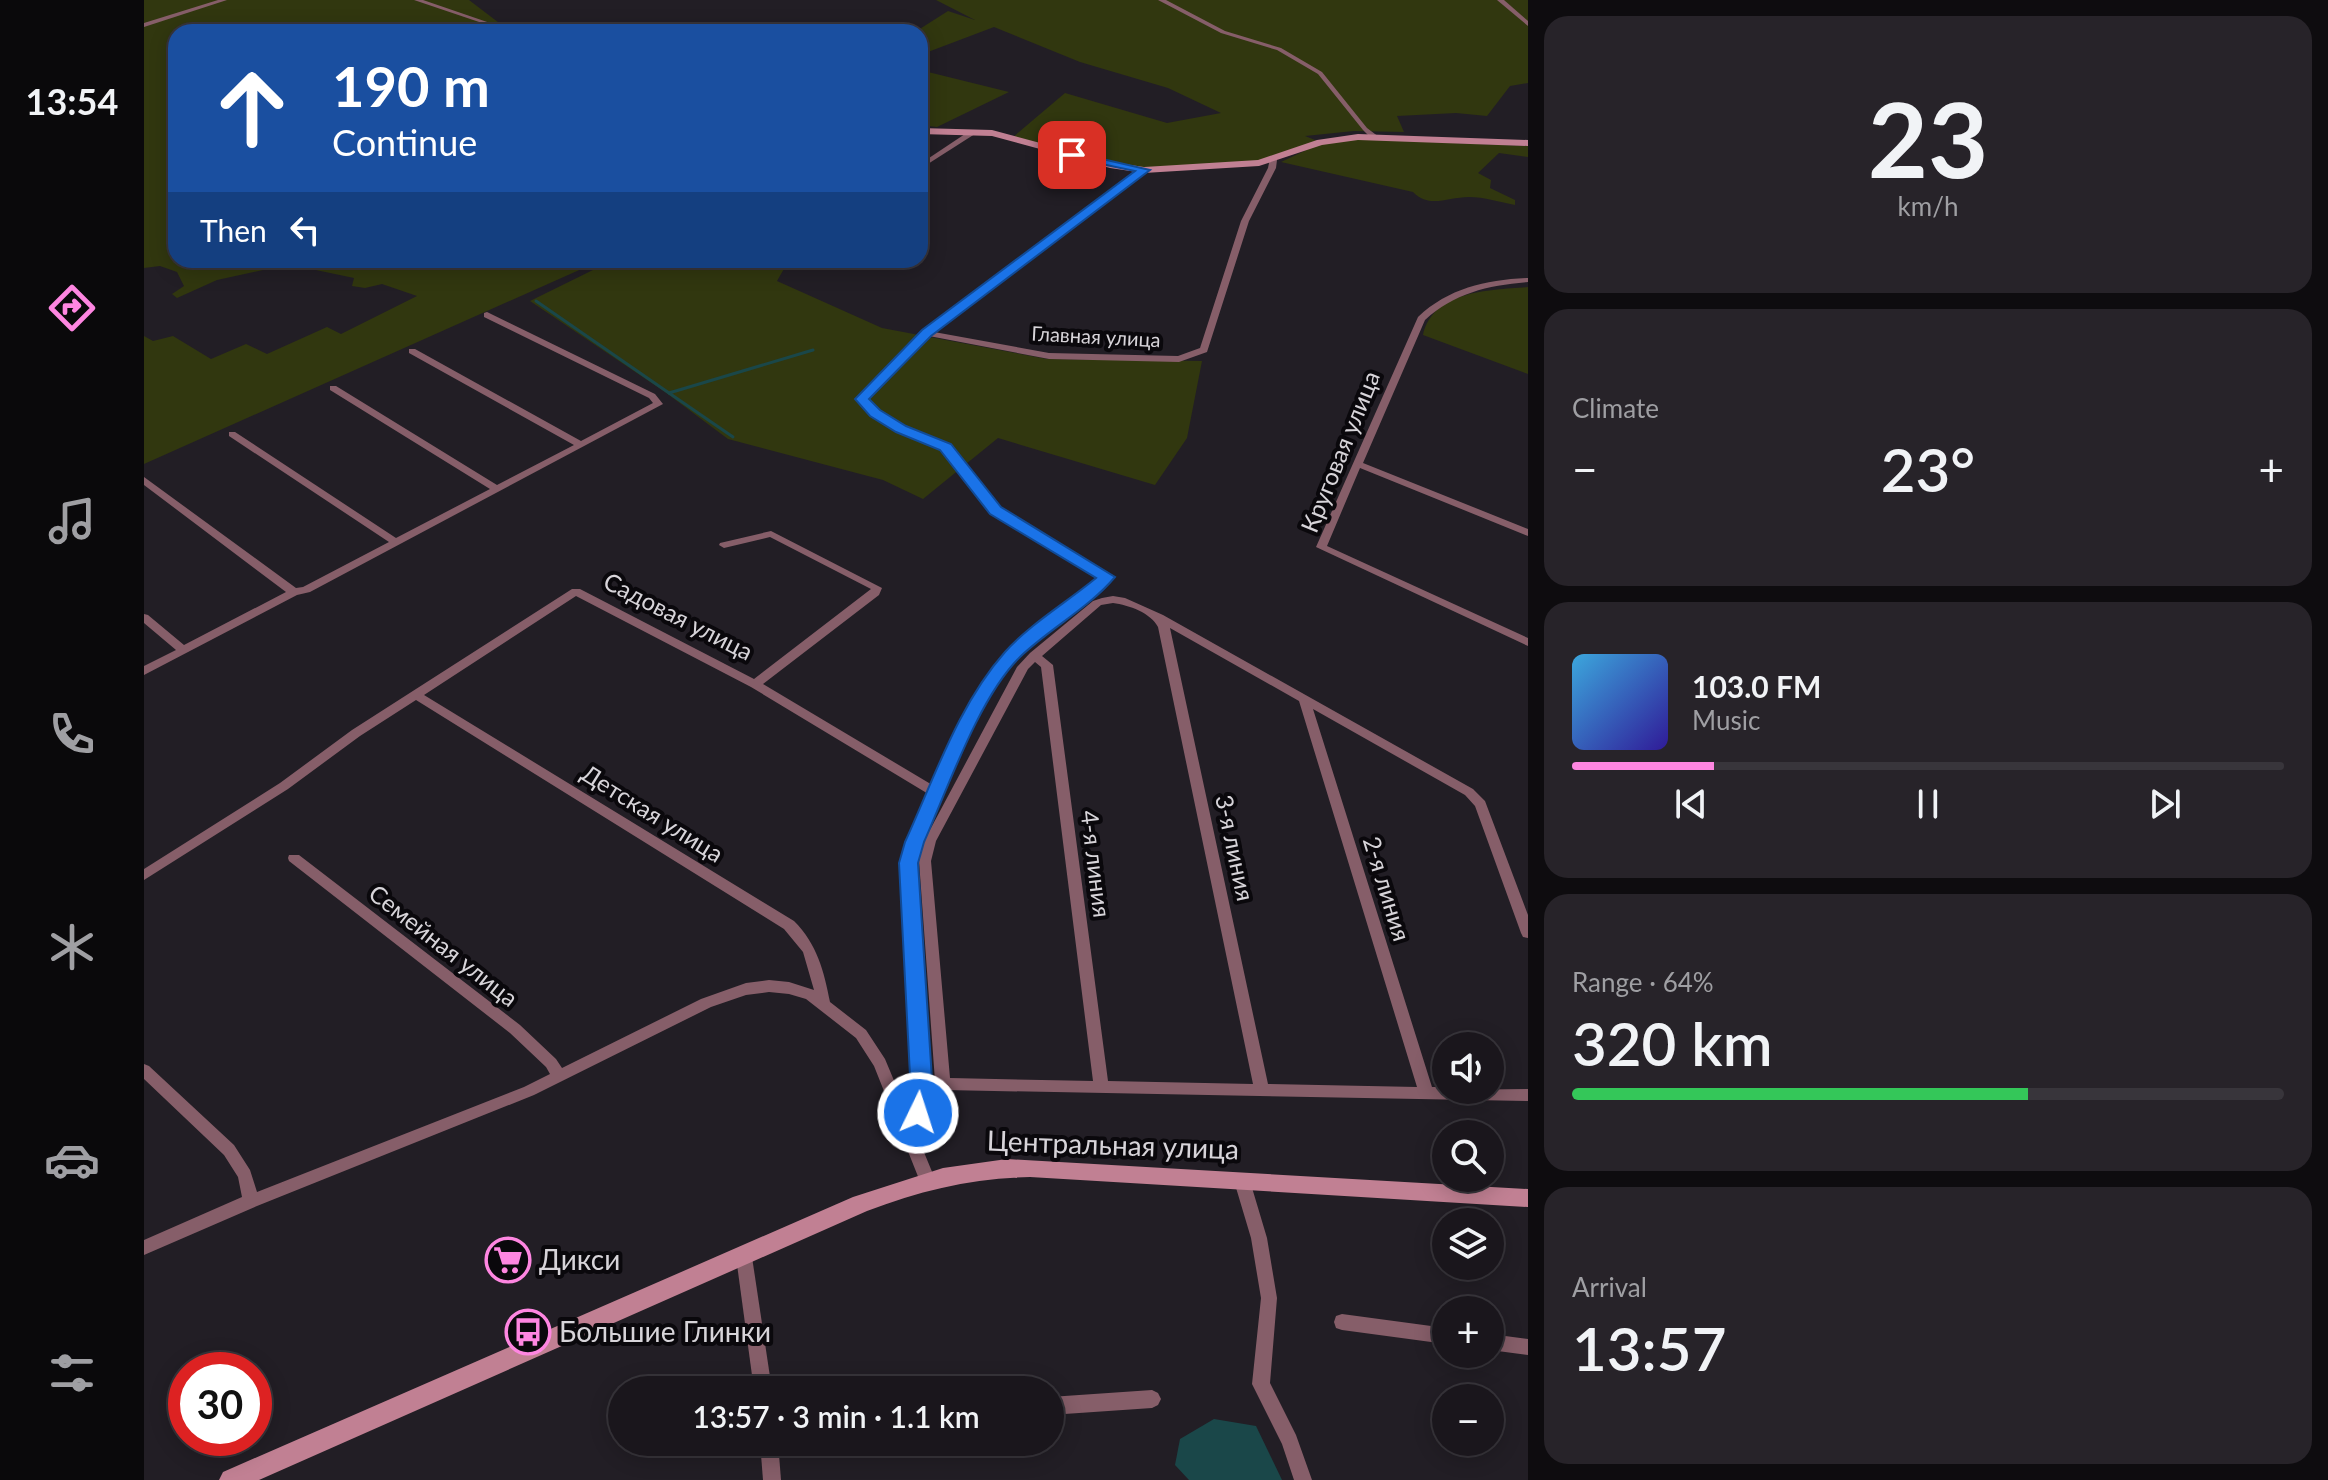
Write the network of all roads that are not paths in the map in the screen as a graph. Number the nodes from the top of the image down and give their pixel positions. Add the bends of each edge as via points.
1 (224, 0) edge
2 (417, 0) edge
3 (1161, 0) edge
4 (1500, 0) edge
5 (490, 24) edge
6 (1528, 24) edge
7 (144, 25) edge
8 (928, 131) edge
9 (974, 132) junction
10 (1375, 137) junction
11 (1528, 143) edge
12 (1273, 160) junction
13 (928, 162) edge
14 (1144, 170) junction
15 (1528, 280) edge
16 (487, 315) dead end
17 (927, 333) junction
18 (412, 351) dead end
19 (333, 388) dead end
20 (232, 434) dead end
21 (581, 445) junction
22 (1358, 464) junction
23 (144, 480) edge
24 (497, 489) junction
25 (1528, 533) edge
26 (397, 543) junction
27 (724, 545) dead end
28 (294, 592) junction
29 (144, 617) edge
30 (1159, 617) junction
31 (1528, 642) edge
32 (183, 650) junction
33 (1034, 656) junction
34 (144, 671) edge
35 (755, 684) junction
36 (416, 695) junction
37 (1304, 698) junction
38 (936, 793) junction
39 (294, 858) dead end
40 (144, 875) edge
41 (1528, 933) edge
42 (823, 1003) junction
43 (144, 1070) edge
44 (558, 1075) junction
45 (943, 1084) junction
46 (1101, 1085) junction
47 (1262, 1089) junction
48 (1426, 1092) junction
49 (922, 1095) junction
50 (1528, 1095) edge
51 (907, 1125) junction
52 (927, 1179) junction
53 (1242, 1181) junction
54 (1528, 1198) edge
55 (251, 1201) junction
56 (144, 1248) edge
57 (744, 1257) junction
58 (1342, 1322) dead end
59 (1432, 1334) edge
60 (1504, 1344) edge
61 (1528, 1347) edge
62 (761, 1376) edge
63 (1152, 1399) dead end
64 (1064, 1405) edge
65 (770, 1456) edge
66 (231, 1480) edge
67 (772, 1480) edge
68 (1303, 1480) edge

1 - 7 street
2 - 5 street
3 - 10 street via 1223,32 1279,49 1320,73
4 - 6 street
8 - 9 street
9 - 13 street
9 - 14 street
10 - 11 street
10 - 12 street via 1320,142
12 - 14 street
12 - 17 street, Главная улица via 1245,221 1204,350 1179,359 1049,356
14 - 17 street
15 - 22 street, Круговая улица via 1470,288 1433,305 1421,319
16 - 21 street via 659,401
17 - 38 street via 862,399 901,429 945,447 995,511 1106,577 1012,655 973,713
18 - 21 street
19 - 24 street
20 - 26 street
21 - 24 street
22 - 25 street
22 - 31 street, Круговая улица via 1321,547
23 - 28 street
24 - 26 street
26 - 28 street
27 - 35 street via 771,534 877,588
28 - 32 street
29 - 32 street
30 - 33 street via 1108,598
30 - 37 street
30 - 47 street, 3-я линия
32 - 34 street
33 - 45 street via 1023,667 930,841 925,861
33 - 46 street, 4-я линия via 1047,665
35 - 36 street, Садовая улица via 576,591
35 - 38 street, Садовая улица
36 - 40 street, Садовая улица
36 - 42 street, Детская улица via 789,925 812,953
37 - 41 street via 1451,780 1481,804
37 - 48 street, 2-я линия
38 - 49 street via 909,863
39 - 44 street, Семейная улица via 515,1029
42 - 44 street via 789,988 746,989
42 - 51 street via 861,1034
43 - 55 street via 229,1150 245,1175
44 - 55 street
45 - 46 street
45 - 49 street
46 - 47 street
47 - 48 street
48 - 50 street
49 - 51 street via 918,1113
51 - 52 street
52 - 53 street, Центральная улица via 998,1167
52 - 57 street, Центральная улица
53 - 54 street, Центральная улица
53 - 68 street via 1268,1287 1261,1384
55 - 56 street
57 - 62 street
57 - 66 street, Центральная улица
58 - 59 street
60 - 61 street
63 - 64 street
65 - 67 street

